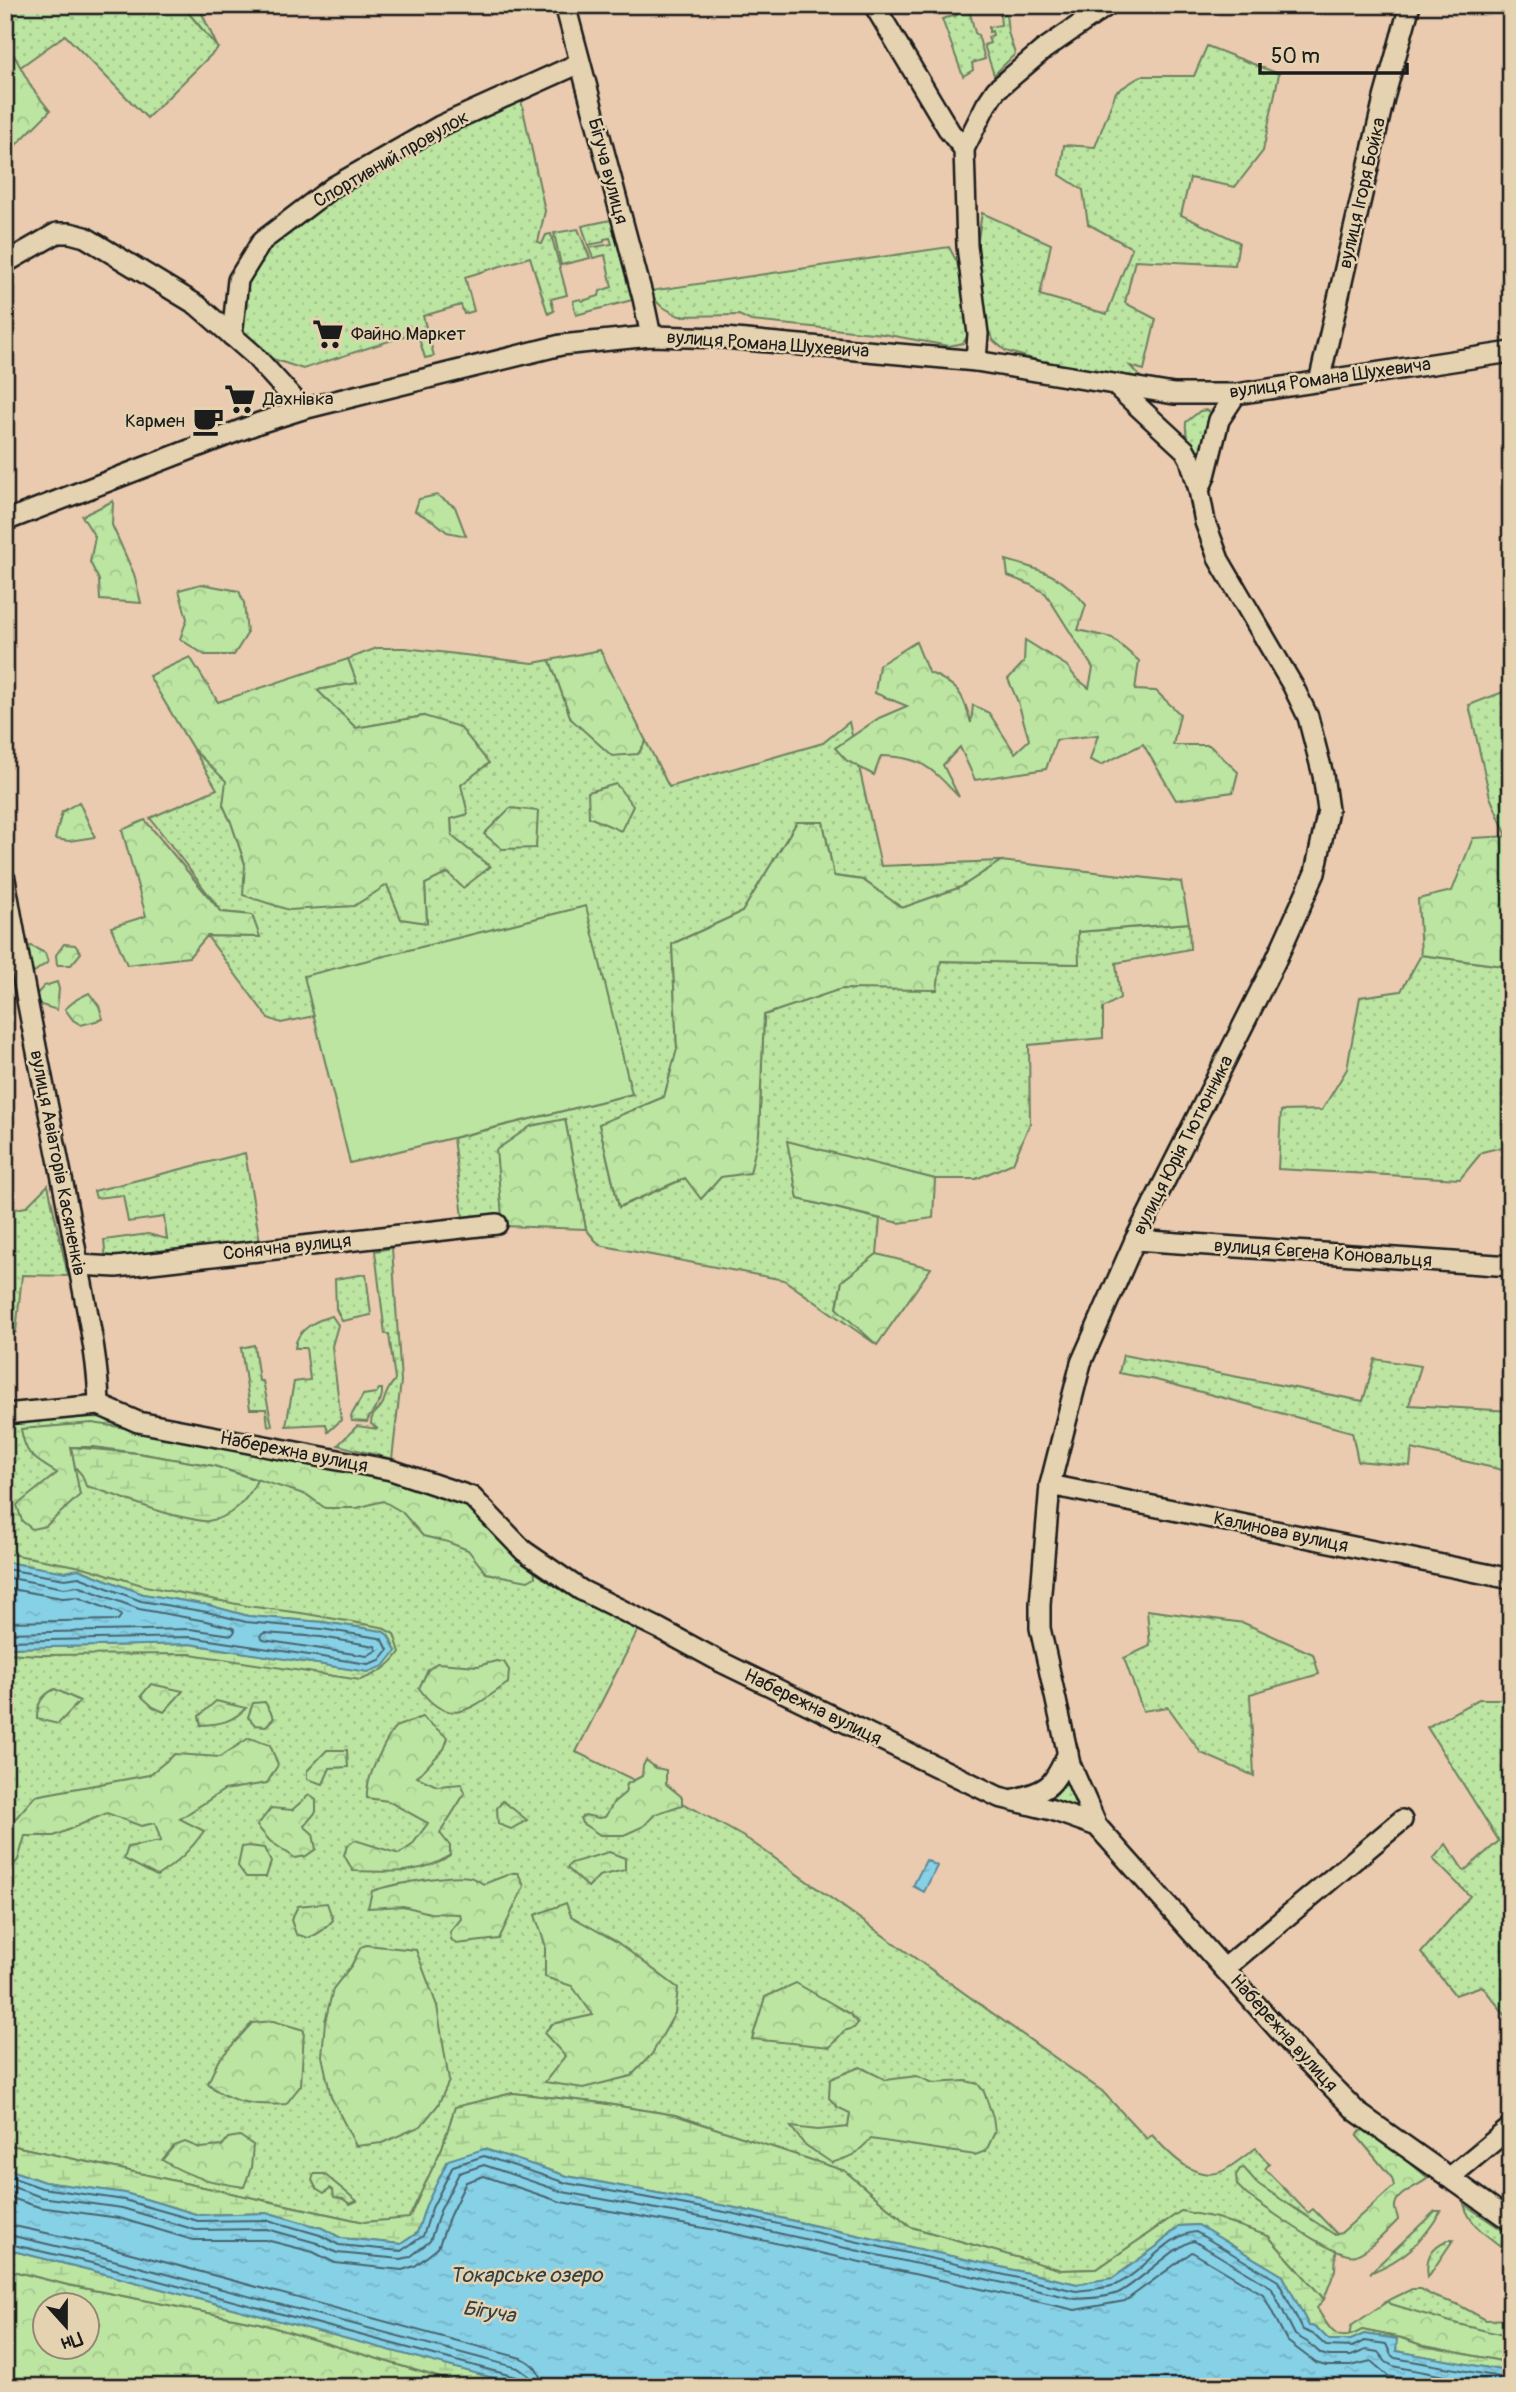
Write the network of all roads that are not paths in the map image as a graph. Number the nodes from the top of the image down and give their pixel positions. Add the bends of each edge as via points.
1 (565, 5) edge
2 (874, 5) edge
3 (1108, 5) edge
4 (1410, 5) edge
5 (580, 63) junction
6 (964, 149) junction
7 (5, 263) edge
8 (232, 335) junction
9 (650, 336) junction
10 (1511, 352) edge
11 (976, 361) junction
12 (1319, 382) junction
13 (1116, 386) junction
14 (1236, 394) junction
15 (303, 409) junction
16 (1199, 490) junction
17 (5, 521) edge
18 (5, 879) edge
19 (497, 1224) dead end
20 (1135, 1240) junction
21 (78, 1265) junction
22 (1511, 1266) edge
23 (99, 1405) junction
24 (5, 1414) edge
25 (1050, 1485) junction
26 (1511, 1579) edge
27 (1068, 1753) junction
28 (1009, 1800) junction
29 (1402, 1820) dead end
30 (1097, 1826) junction
31 (1225, 1968) junction
32 (1511, 2127) edge
33 (1449, 2178) junction
34 (1511, 2221) edge

1 - 5 street, Бігуча вулиця
2 - 6 street
3 - 6 street via 996,90
4 - 12 street, вулиця Ігоря Бойка via 1384,97
5 - 8 street, Спортивний провулок via 440,126 333,187 262,241 238,280
5 - 9 street, Бігуча вулиця
6 - 11 street via 967,246 978,334
7 - 8 street via 57,233 85,237 197,305
8 - 15 street
9 - 11 street, вулиця Романа Шухевича via 724,338
9 - 15 street, вулиця Романа Шухевича via 561,345
10 - 12 street, вулиця Романа Шухевича
11 - 13 street, вулиця Романа Шухевича
12 - 14 street, вулиця Романа Шухевича
13 - 14 street, вулиця Романа Шухевича via 1174,394
13 - 16 street, вулиця Юрія Тютюнника via 1185,450
14 - 16 street, вулиця Юрія Тютюнника via 1219,420
15 - 17 street, вулиця Романа Шухевича
16 - 20 street, вулиця Юрія Тютюнника via 1219,560 1308,717 1328,810 1315,873
18 - 21 street, вулиця Авіаторів Касяненків
19 - 21 street, Сонячна вулиця via 116,1267
20 - 22 street, вулиця Євгена Коновальця
20 - 25 street, вулиця Юрія Тютюнника via 1081,1363
21 - 23 street, вулиця Авіаторів Касяненків via 99,1376
23 - 24 street, Набережна вулиця
23 - 28 street, Набережна вулиця via 138,1422 391,1470 472,1497 524,1551 581,1590
25 - 26 street, Калинова вулиця
25 - 27 street, вулиця Юрія Тютюнника via 1040,1628
27 - 28 street via 1056,1779 1040,1792
27 - 30 street, вулиця Юрія Тютюнника
28 - 30 street, Набережна вулиця
29 - 31 street
30 - 31 street, Набережна вулиця
31 - 33 street, Набережна вулиця via 1357,2112
32 - 33 street
33 - 34 street, Набережна вулиця

